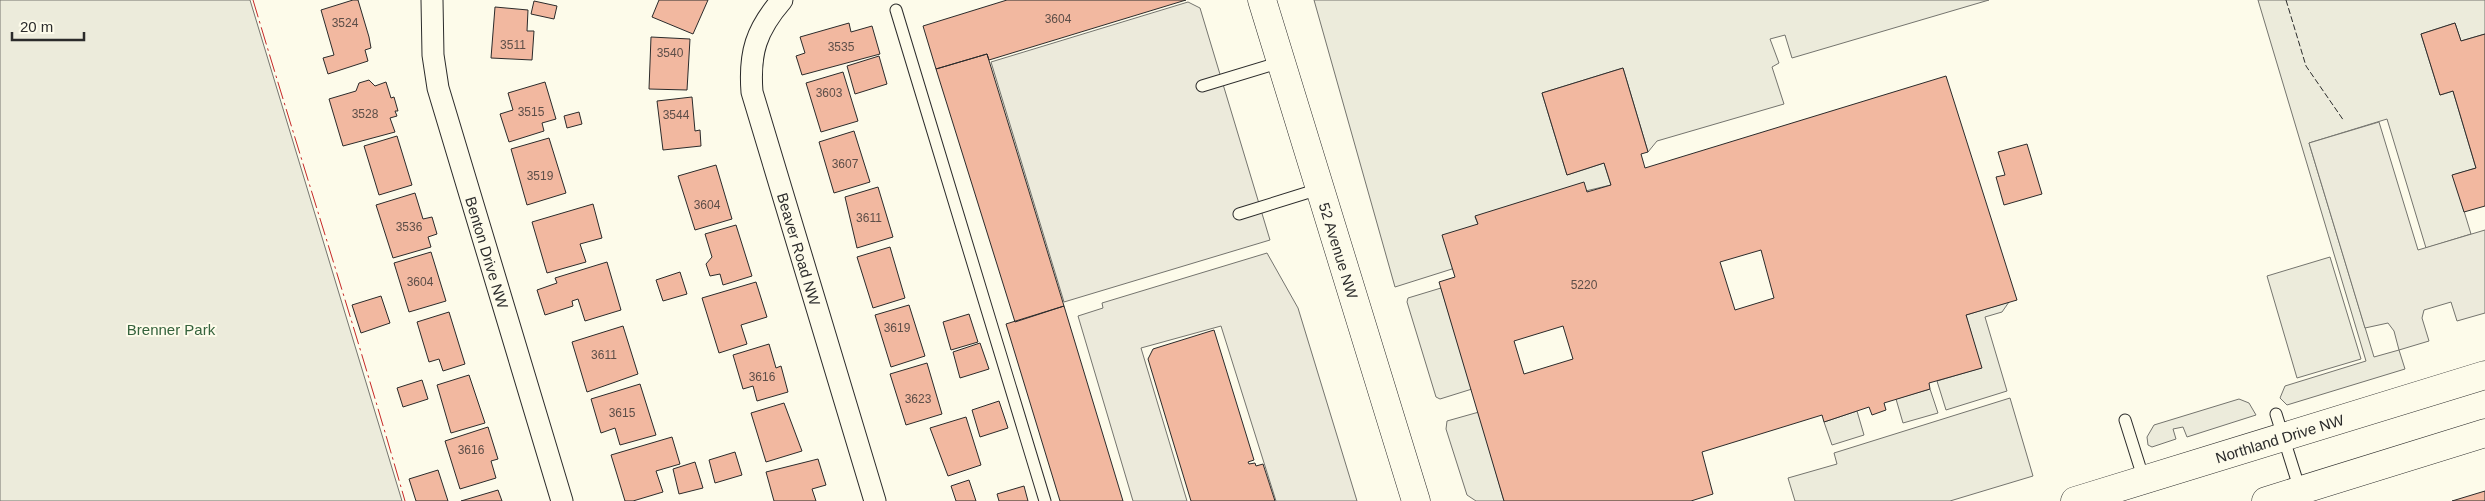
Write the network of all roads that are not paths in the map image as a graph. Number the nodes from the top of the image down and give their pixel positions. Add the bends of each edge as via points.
1 (432, 0) edge
2 (782, 0) edge
3 (1262, 0) edge
4 (896, 10) dead end
5 (1281, 62) junction
6 (1202, 86) dead end
7 (1319, 189) junction
8 (1239, 214) dead end
9 (2485, 375) edge
10 (2125, 420) dead end
11 (2279, 426) junction
12 (2485, 433) edge
13 (2144, 480) junction
14 (2302, 495) edge
15 (562, 501) edge
16 (875, 501) edge
17 (1045, 501) edge
18 (1416, 501) edge
19 (2075, 501) edge
20 (2266, 501) edge

1 - 15 street, Benton Drive NW via 433,55 438,88
2 - 16 street, Beaver Road NW via 760,30 752,53 752,92
3 - 5 street, 52 Avenue NW
4 - 17 lane
5 - 6 lane
5 - 7 street, 52 Avenue NW
7 - 8 lane
7 - 18 street, 52 Avenue NW
9 - 11 street, Northland Drive NW
10 - 13 lane
11 - 13 street, Northland Drive NW
11 - 14 lane
12 - 14 street
13 - 19 street, Northland Drive NW
14 - 20 street

